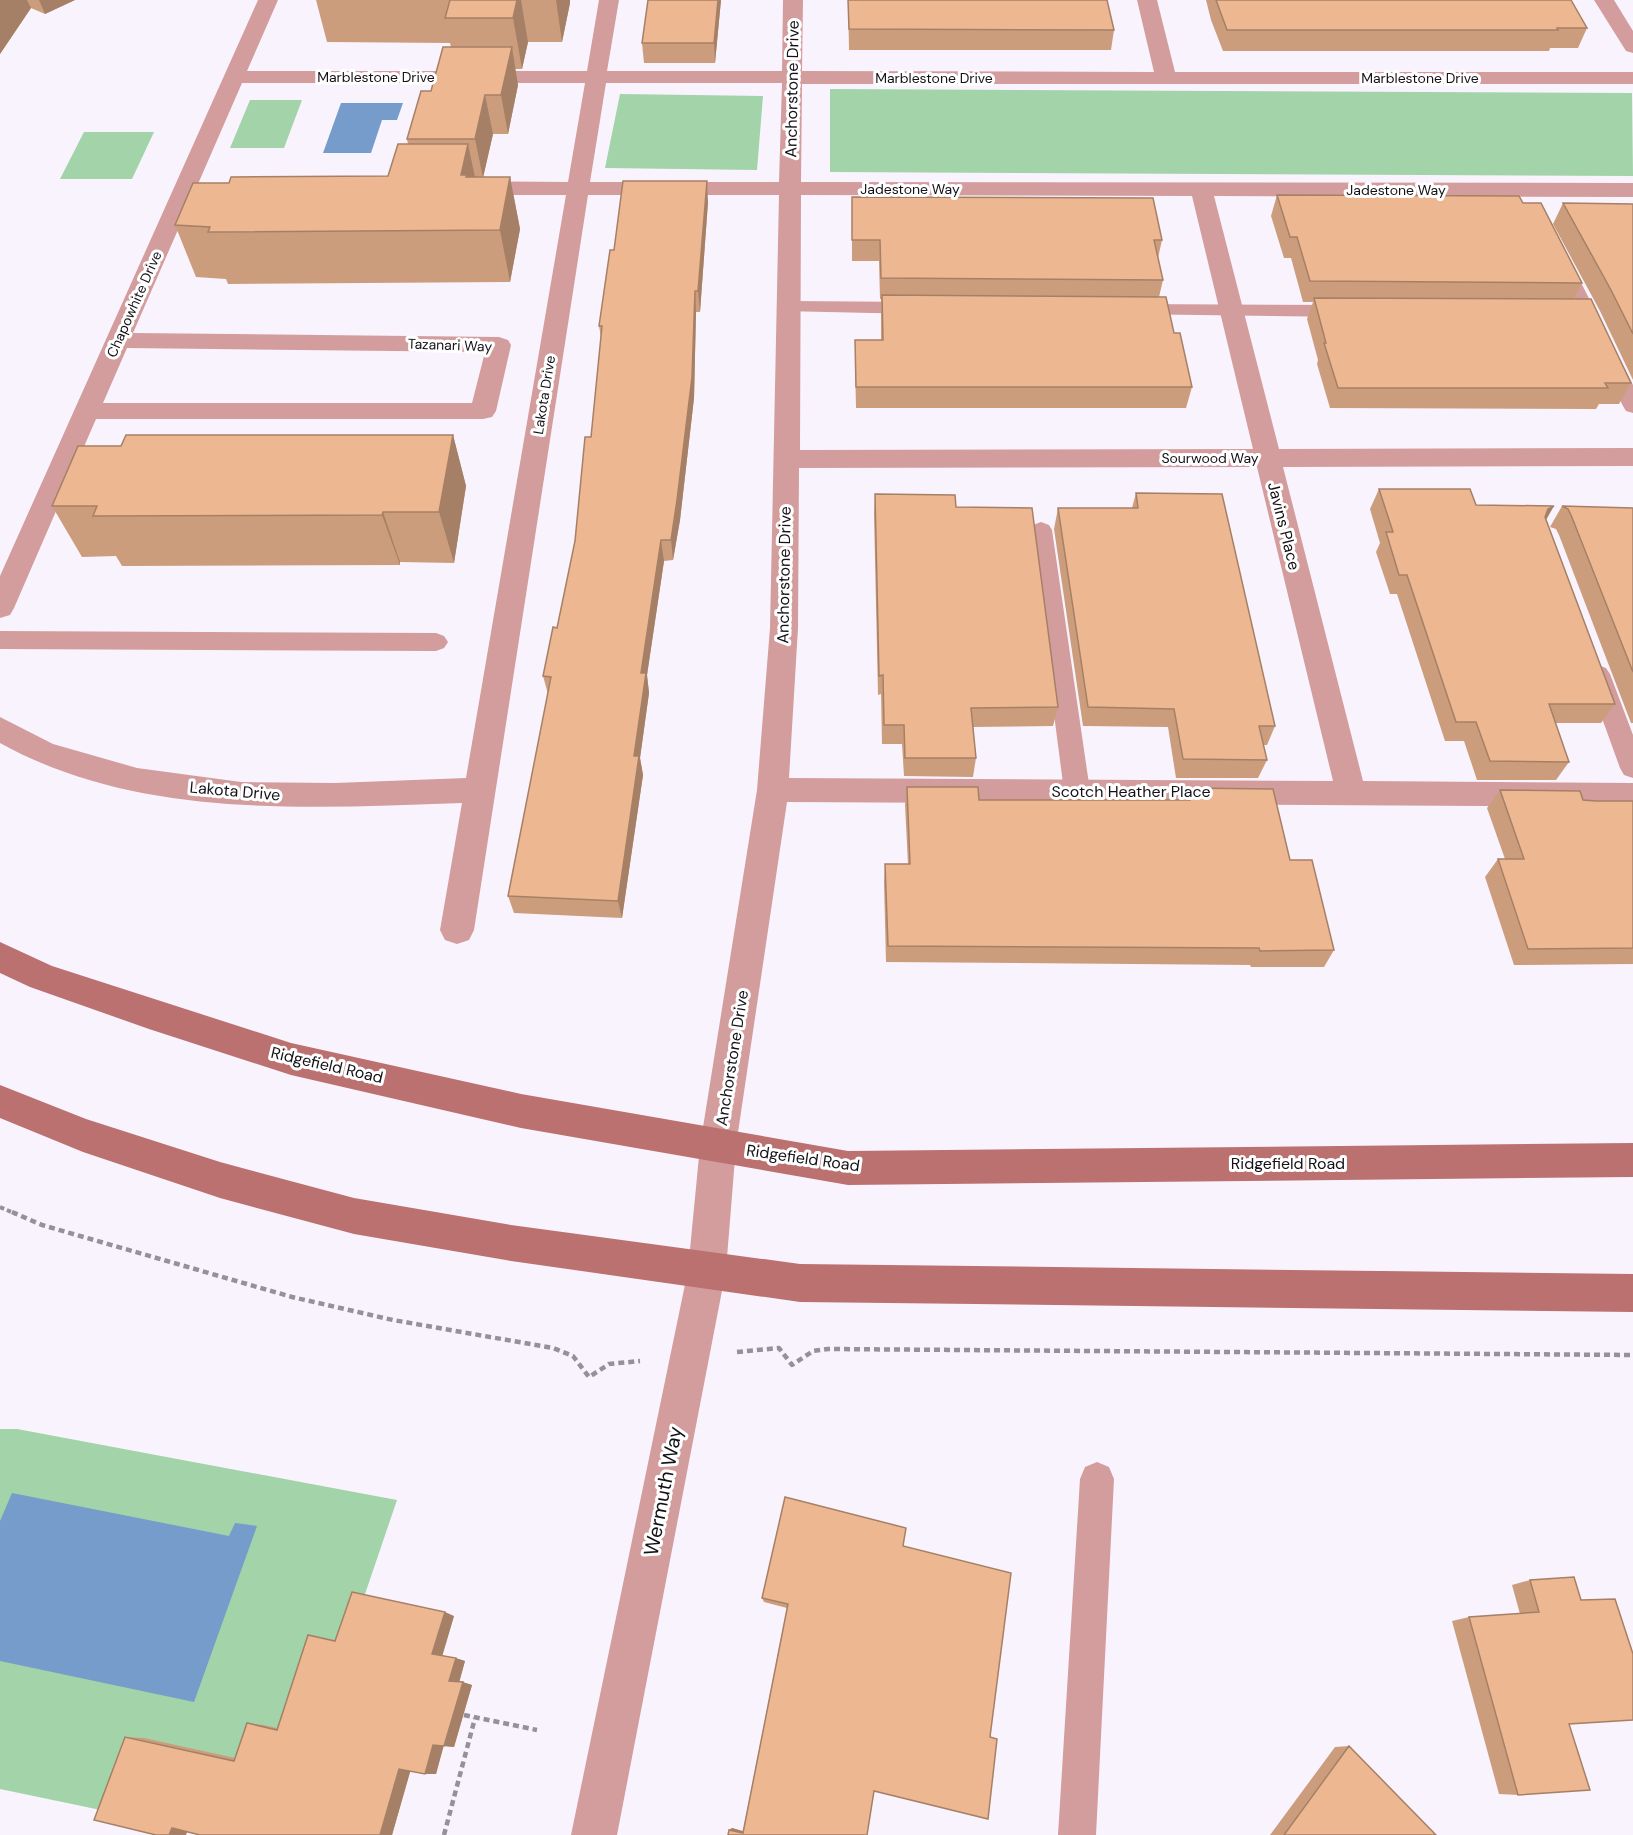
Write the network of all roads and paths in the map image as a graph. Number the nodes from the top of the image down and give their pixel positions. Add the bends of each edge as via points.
1 (268, 0) edge
2 (609, 0) edge
3 (793, 0) edge
4 (1147, 0) edge
5 (1604, 0) edge
6 (1633, 47) edge
7 (234, 77) junction
8 (597, 77) junction
9 (792, 77) junction
10 (1166, 78) junction
11 (1633, 78) edge
12 (186, 186) junction
13 (210, 186) edge
14 (447, 188) edge
15 (790, 188) junction
16 (578, 189) junction
17 (1201, 189) junction
18 (1633, 190) edge
19 (1552, 245) edge
20 (789, 307) junction
21 (932, 308) edge
22 (1112, 310) edge
23 (1231, 311) junction
24 (1362, 311) edge
25 (1564, 312) edge
26 (1588, 312) junction
27 (118, 340) junction
28 (1633, 406) edge
29 (87, 411) junction
30 (1633, 457) edge
31 (1267, 458) junction
32 (786, 459) junction
33 (1041, 530) dead end
34 (0, 608) edge
35 (0, 640) edge
36 (436, 642) dead end
37 (1591, 657) edge
38 (0, 729) edge
39 (1633, 768) edge
40 (480, 790) junction
41 (773, 790) junction
42 (1077, 791) junction
43 (1351, 793) junction
44 (1633, 795) edge
45 (457, 930) dead end
46 (0, 957) edge
47 (0, 1101) edge
48 (718, 1146) junction
49 (1633, 1160) edge
50 (0, 1207) edge
51 (707, 1270) junction
52 (1633, 1293) edge
53 (779, 1348) dead end
54 (1633, 1355) edge
55 (609, 1364) dead end
56 (1097, 1479) dead end
57 (464, 1715) dead end
58 (476, 1718) junction
59 (537, 1730) dead end
60 (444, 1835) edge
61 (594, 1835) edge
62 (1077, 1835) edge

1 - 7 street, Chapowhite Drive
2 - 8 street, Lakota Drive
3 - 9 street, Anchorstone Drive
4 - 10 street
5 - 6 street
7 - 8 street, Marblestone Drive
7 - 12 street, Chapowhite Drive
8 - 9 street, Marblestone Drive
8 - 16 street, Lakota Drive
9 - 10 street, Marblestone Drive
9 - 15 street, Anchorstone Drive
10 - 11 street, Marblestone Drive
12 - 13 street
12 - 27 street, Chapowhite Drive
14 - 16 street, Jadestone Way
15 - 16 street, Jadestone Way
15 - 17 street, Jadestone Way
15 - 20 street, Anchorstone Drive
16 - 40 street, Lakota Drive
17 - 18 street, Jadestone Way
17 - 23 street, Javins Place
19 - 26 lane
20 - 21 lane
20 - 32 street, Anchorstone Drive
22 - 23 lane
23 - 24 lane
23 - 31 street, Javins Place
25 - 26 lane
26 - 28 lane
27 - 29 street, Chapowhite Drive
27 - 29 street, Tazanari Way via 499,345 483,411
29 - 34 street, Chapowhite Drive
30 - 31 street, Sourwood Way
31 - 32 street, Sourwood Way
31 - 43 street, Javins Place
32 - 41 street, Anchorstone Drive via 784,628
33 - 42 lane
35 - 36 lane
37 - 39 lane
38 - 40 street, Lakota Drive via 44,753 137,780 240,794
40 - 45 street, Lakota Drive
41 - 42 street, Scotch Heather Place
41 - 48 street, Anchorstone Drive
42 - 43 street, Scotch Heather Place
43 - 44 street, Scotch Heather Place
46 - 48 main road, Ridgefield Road via 42,977 291,1059 521,1111
47 - 51 main road via 82,1136 220,1180 354,1216
48 - 49 main road, Ridgefield Road via 848,1168
48 - 51 street, Wermuth Way
50 - 55 path via 42,1225 292,1297 393,1320 553,1348 573,1356 589,1377
51 - 52 main road via 800,1283
51 - 61 street, Wermuth Way
53 - 54 path via 792,1365 804,1355 828,1349
56 - 62 lane
57 - 58 path
58 - 59 path
58 - 60 path

